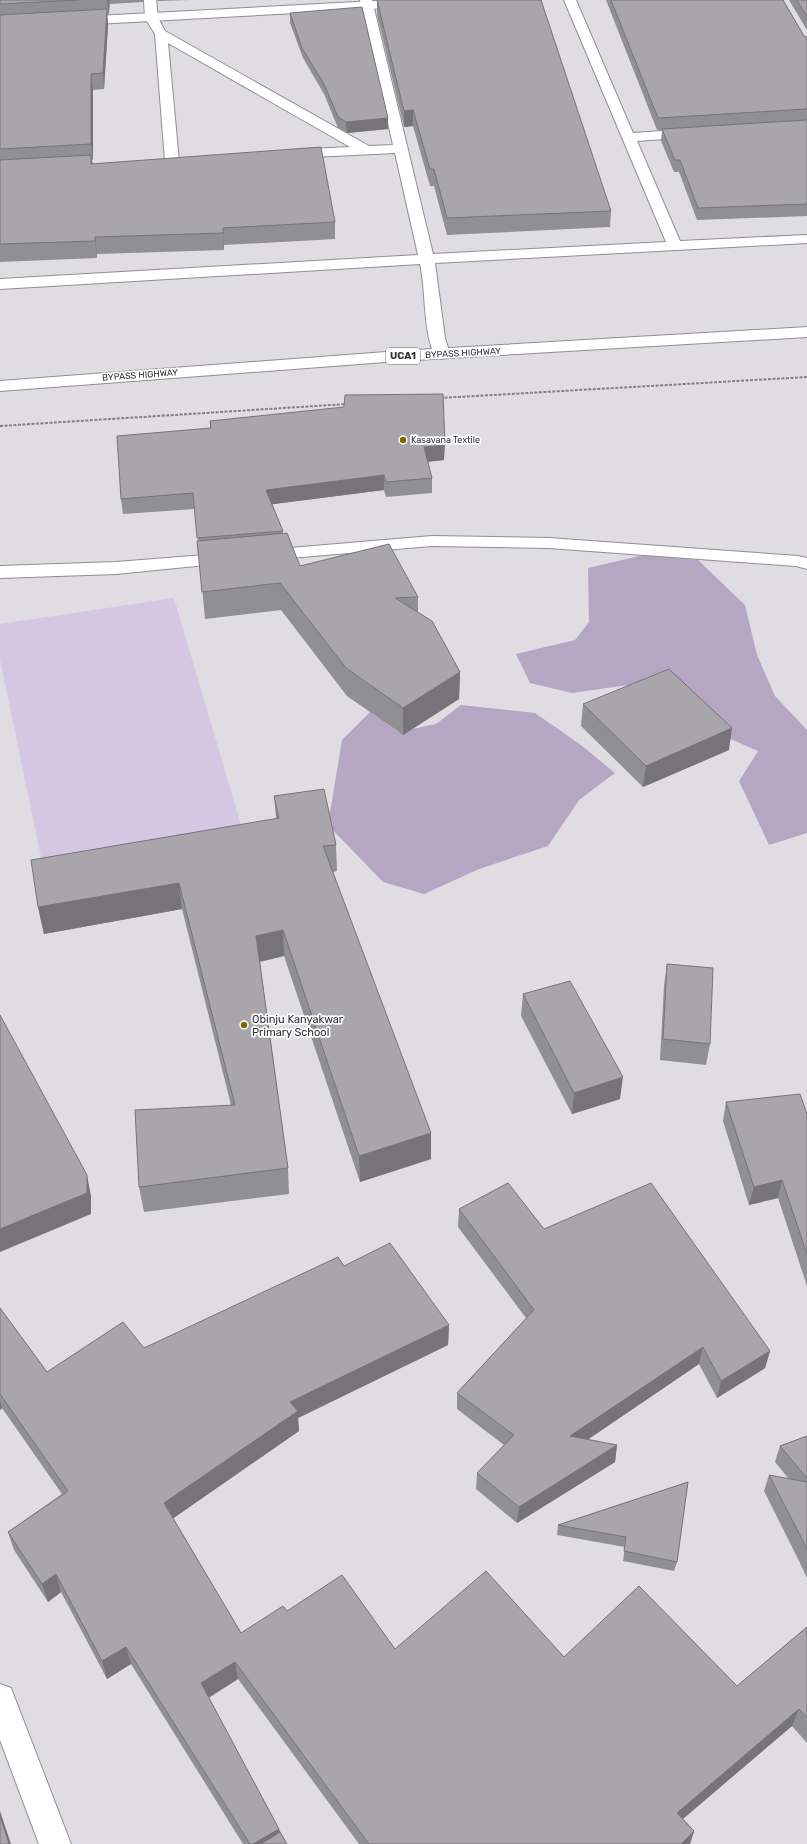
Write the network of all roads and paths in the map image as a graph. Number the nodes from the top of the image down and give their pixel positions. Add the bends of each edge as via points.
1 (150, 0) edge
2 (570, 0) edge
3 (366, 3) edge
4 (420, 3) edge
5 (150, 17) junction
6 (63, 21) edge
7 (161, 34) junction
8 (706, 132) edge
9 (629, 137) junction
10 (401, 149) junction
11 (366, 150) junction
12 (280, 155) edge
13 (187, 160) edge
14 (172, 161) junction
15 (156, 162) edge
16 (807, 239) edge
17 (675, 246) junction
18 (426, 259) junction
19 (0, 284) edge
20 (807, 332) edge
21 (442, 354) junction
22 (807, 377) edge
23 (0, 386) edge
24 (440, 398) edge
25 (352, 404) edge
26 (0, 426) edge
27 (807, 564) edge
28 (0, 572) edge
29 (0, 1699) edge
30 (55, 1844) edge

1 - 5 street
2 - 9 street
3 - 4 street
3 - 5 street
3 - 10 street
5 - 6 street
5 - 7 street
7 - 11 street
7 - 14 street
8 - 9 street
9 - 17 street
10 - 11 street
10 - 18 street
11 - 12 street
13 - 14 street
14 - 15 street
16 - 17 street
17 - 18 street
18 - 19 street
18 - 21 street via 437,338
20 - 21 street, BYPASS HIGHWAY / UCA1
21 - 23 street, BYPASS HIGHWAY / UCA1
22 - 24 path
25 - 26 path
27 - 28 street via 798,561 549,543 432,541 116,568
29 - 30 street

